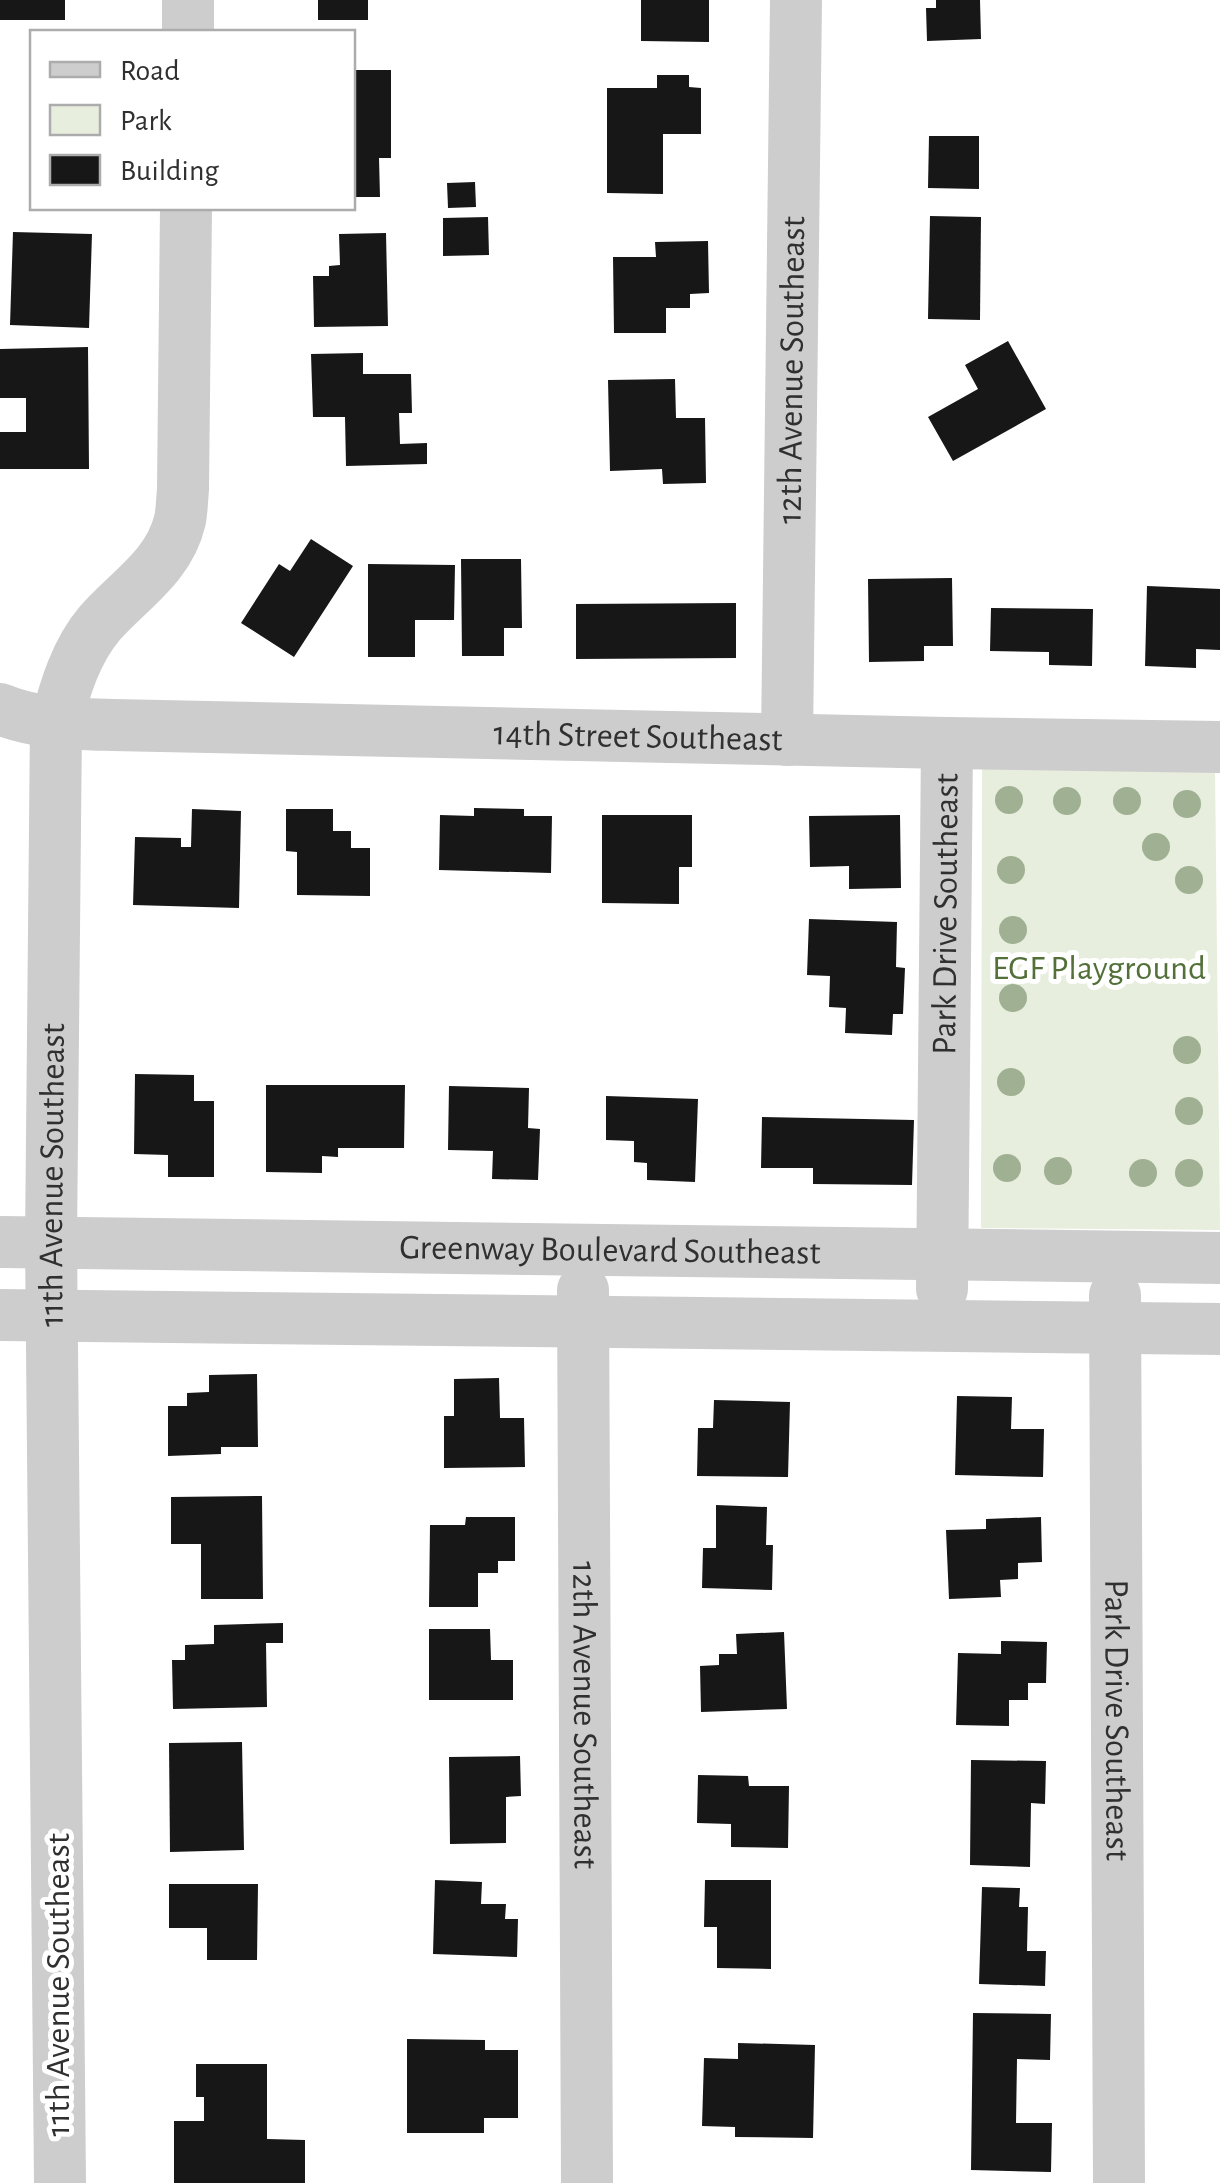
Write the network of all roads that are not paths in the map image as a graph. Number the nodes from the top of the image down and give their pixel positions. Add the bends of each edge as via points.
1 (188, 0) edge
2 (796, 0) edge
3 (188, 30) edge
4 (186, 210) edge
5 (0, 709) edge
6 (56, 723) junction
7 (787, 740) junction
8 (947, 744) junction
9 (1220, 746) edge
10 (25, 1242) edge
11 (583, 1249) junction
12 (943, 1254) junction
13 (1114, 1256) junction
14 (1220, 1258) edge
15 (0, 1315) edge
16 (53, 1315) junction
17 (582, 1321) junction
18 (942, 1326) junction
19 (1115, 1328) junction
20 (1220, 1329) edge
21 (60, 2183) edge
22 (587, 2183) edge
23 (1119, 2183) edge

1 - 3 street
2 - 7 street, 12th Avenue Southeast
4 - 6 street, 11th Avenue Southeast via 180,520 157,567 98,625 78,657
5 - 6 street, 14th Street Southeast
6 - 7 street, 14th Street Southeast
6 - 10 street, 11th Avenue Southeast
7 - 8 street, 14th Street Southeast
8 - 9 street, 14th Street Southeast
8 - 12 street, Park Drive Southeast
10 - 11 street, Greenway Boulevard Southeast
10 - 16 street, 11th Avenue Southeast
11 - 12 street, Greenway Boulevard Southeast
11 - 17 street, 12th Avenue Southeast
12 - 13 street, Greenway Boulevard Southeast
12 - 18 street, Park Drive Southeast
13 - 14 street, Greenway Boulevard Southeast
13 - 19 street, Park Drive Southeast
15 - 16 street, Greenway Boulevard Southeast
16 - 17 street, Greenway Boulevard Southeast
16 - 21 street, 11th Avenue Southeast
17 - 18 street, Greenway Boulevard Southeast
17 - 22 street, 12th Avenue Southeast
18 - 19 street, Greenway Boulevard Southeast
19 - 20 street, Greenway Boulevard Southeast
19 - 23 street, Park Drive Southeast

